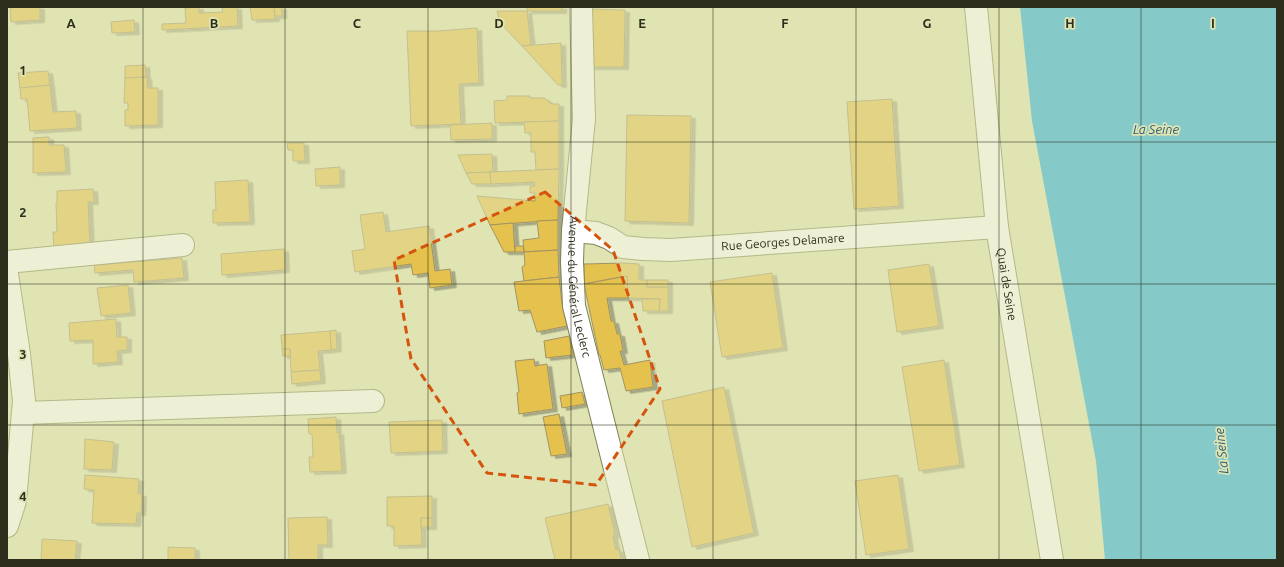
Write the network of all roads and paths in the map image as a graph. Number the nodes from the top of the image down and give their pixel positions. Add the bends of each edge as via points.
1 (581, 7) edge
2 (976, 7) edge
3 (997, 227) junction
4 (573, 231) junction
5 (183, 245) dead end
6 (7, 262) edge
7 (7, 274) edge
8 (13, 352) edge
9 (373, 401) dead end
10 (23, 414) junction
11 (7, 526) edge
12 (638, 560) edge
13 (1052, 560) edge

1 - 4 street, Avenue du Général Leclerc via 584,119
2 - 3 street, Quai de Seine
3 - 4 street, Rue Georges Delamare via 671,250 623,247 596,233
3 - 13 street, Quai de Seine
4 - 12 street, Avenue du Général Leclerc via 574,306
5 - 6 street
7 - 8 street
8 - 10 street via 24,400
9 - 10 street
10 - 11 street via 14,501

